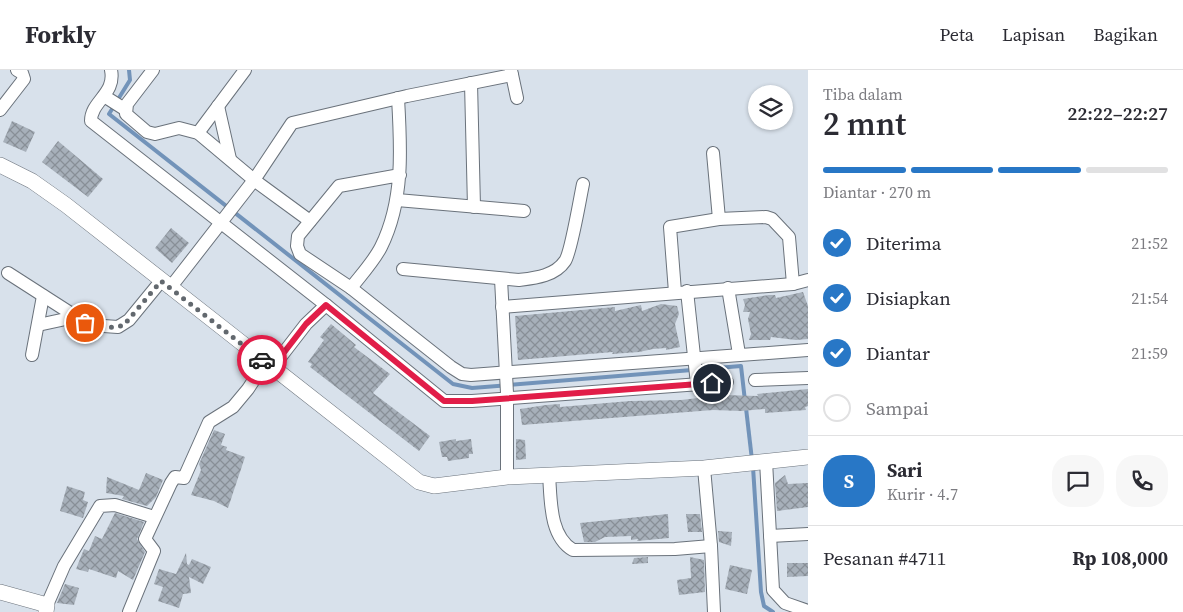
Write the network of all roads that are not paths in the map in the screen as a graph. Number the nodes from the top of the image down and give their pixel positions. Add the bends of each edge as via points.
1 (111, 70) edge
2 (245, 70) edge
3 (152, 71) edge
4 (24, 73) edge
5 (511, 73) edge
6 (471, 83) junction
7 (106, 97) junction
8 (398, 98) junction
9 (517, 98) dead end
10 (218, 106) junction
11 (123, 108) junction
12 (0, 110) edge
13 (198, 132) junction
14 (713, 153) dead end
15 (230, 159) junction
16 (0, 165) edge
17 (400, 175) junction
18 (254, 180) junction
19 (582, 184) dead end
20 (396, 200) junction
21 (474, 207) junction
22 (524, 211) dead end
23 (719, 219) junction
24 (223, 220) junction
25 (310, 221) junction
26 (403, 269) dead end
27 (8, 273) dead end
28 (501, 279) junction
29 (808, 280) edge
30 (165, 284) junction
31 (793, 284) junction
32 (351, 288) junction
33 (728, 288) junction
34 (681, 291) junction
35 (43, 296) junction
36 (326, 305) junction
37 (502, 306) junction
38 (75, 317) junction
39 (38, 325) junction
40 (808, 350) edge
41 (739, 354) junction
42 (32, 355) dead end
43 (269, 365) junction
44 (694, 370) junction
45 (506, 376) junction
46 (808, 378) edge
47 (755, 380) dead end
48 (727, 382) dead end
49 (507, 395) junction
50 (808, 457) edge
51 (762, 461) junction
52 (704, 468) junction
53 (549, 475) junction
54 (506, 477) junction
55 (154, 518) junction
56 (808, 534) edge
57 (770, 536) junction
58 (711, 546) junction
59 (0, 592) edge
60 (46, 609) edge
61 (808, 611) edge
62 (129, 612) edge
63 (714, 612) edge

1 - 7 street via 111,86
2 - 10 street
3 - 11 street
4 - 12 street
5 - 6 street
5 - 9 street
6 - 8 street
6 - 21 street
7 - 11 street
7 - 24 street via 91,116 91,121
8 - 17 street
8 - 18 street via 292,123
10 - 13 street
10 - 15 street
11 - 13 street via 147,132 155,134 179,128
13 - 15 street
14 - 23 street
15 - 18 street
16 - 30 street via 32,181 66,205
17 - 20 street
17 - 25 street via 339,186
18 - 24 street
18 - 25 street
19 - 28 street via 566,261 555,272 538,278
20 - 21 street
20 - 32 street via 380,248
21 - 22 street
23 - 31 street via 766,217 777,222 789,237
23 - 34 street via 670,228
24 - 30 street
24 - 36 street
25 - 32 street via 298,236 300,254
26 - 28 street
27 - 35 street
28 - 37 street
29 - 31 street
30 - 38 street via 124,325 89,326
30 - 43 street
31 - 33 street
32 - 45 street via 458,372
33 - 34 street
33 - 41 street
34 - 37 street
34 - 44 street
35 - 38 street
35 - 39 street
36 - 43 street
36 - 49 street via 444,401 472,401
37 - 45 street
38 - 39 street
39 - 42 street
40 - 41 street
41 - 44 street
43 - 54 street via 419,482 434,486
43 - 55 street via 233,407 209,422 184,478 174,478
44 - 45 street
44 - 48 street
44 - 49 street
45 - 49 street
46 - 47 street
49 - 54 street
50 - 51 street
51 - 52 street
51 - 57 street
52 - 53 street
52 - 58 street
53 - 54 street
53 - 58 street via 558,534 573,550
55 - 60 street via 114,506 100,506 64,566
55 - 62 street via 145,541 154,551
56 - 57 street
57 - 61 street via 773,590 785,603
58 - 63 street
59 - 60 street

